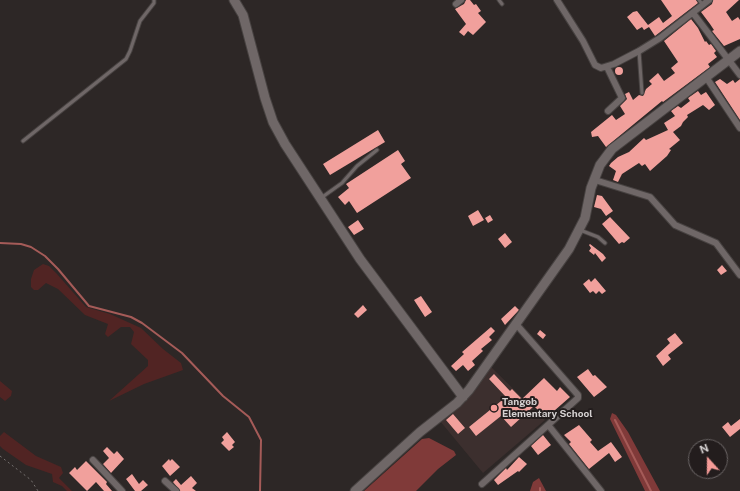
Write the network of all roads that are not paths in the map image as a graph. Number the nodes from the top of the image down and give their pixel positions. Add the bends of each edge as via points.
1 (154, 0) edge
2 (234, 0) edge
3 (462, 0) edge
4 (499, 0) edge
5 (557, 0) edge
6 (709, 0) edge
7 (701, 3) edge
8 (456, 4) dead end
9 (502, 4) dead end
10 (693, 13) junction
11 (639, 51) junction
12 (740, 51) edge
13 (728, 59) junction
14 (607, 67) junction
15 (740, 75) edge
16 (706, 77) junction
17 (642, 93) dead end
18 (608, 111) dead end
19 (740, 128) edge
20 (23, 141) dead end
21 (377, 150) dead end
22 (595, 180) junction
23 (320, 200) junction
24 (580, 230) junction
25 (605, 243) dead end
26 (740, 275) edge
27 (516, 324) junction
28 (463, 397) junction
29 (549, 426) junction
30 (93, 460) dead end
31 (165, 481) dead end
32 (482, 484) dead end
33 (122, 491) edge
34 (176, 491) edge
35 (355, 491) edge
36 (601, 491) edge

1 - 20 lane via 140,21 126,59
2 - 23 street via 243,15 273,122
3 - 8 street
4 - 9 lane
5 - 14 street via 595,65
6 - 7 street
7 - 10 street
10 - 11 street
10 - 13 street
11 - 14 street
11 - 17 lane
12 - 13 street
13 - 15 street
13 - 16 street
14 - 18 street via 622,98
16 - 19 street
16 - 22 street via 612,149 600,165
21 - 23 lane
22 - 24 street
22 - 26 street via 650,197 675,225 716,243
23 - 28 street via 360,259
24 - 25 lane via 598,237
24 - 27 street
27 - 28 street
27 - 29 street via 578,395 576,401
28 - 35 street
29 - 32 street
29 - 36 street
30 - 33 street
31 - 34 street

